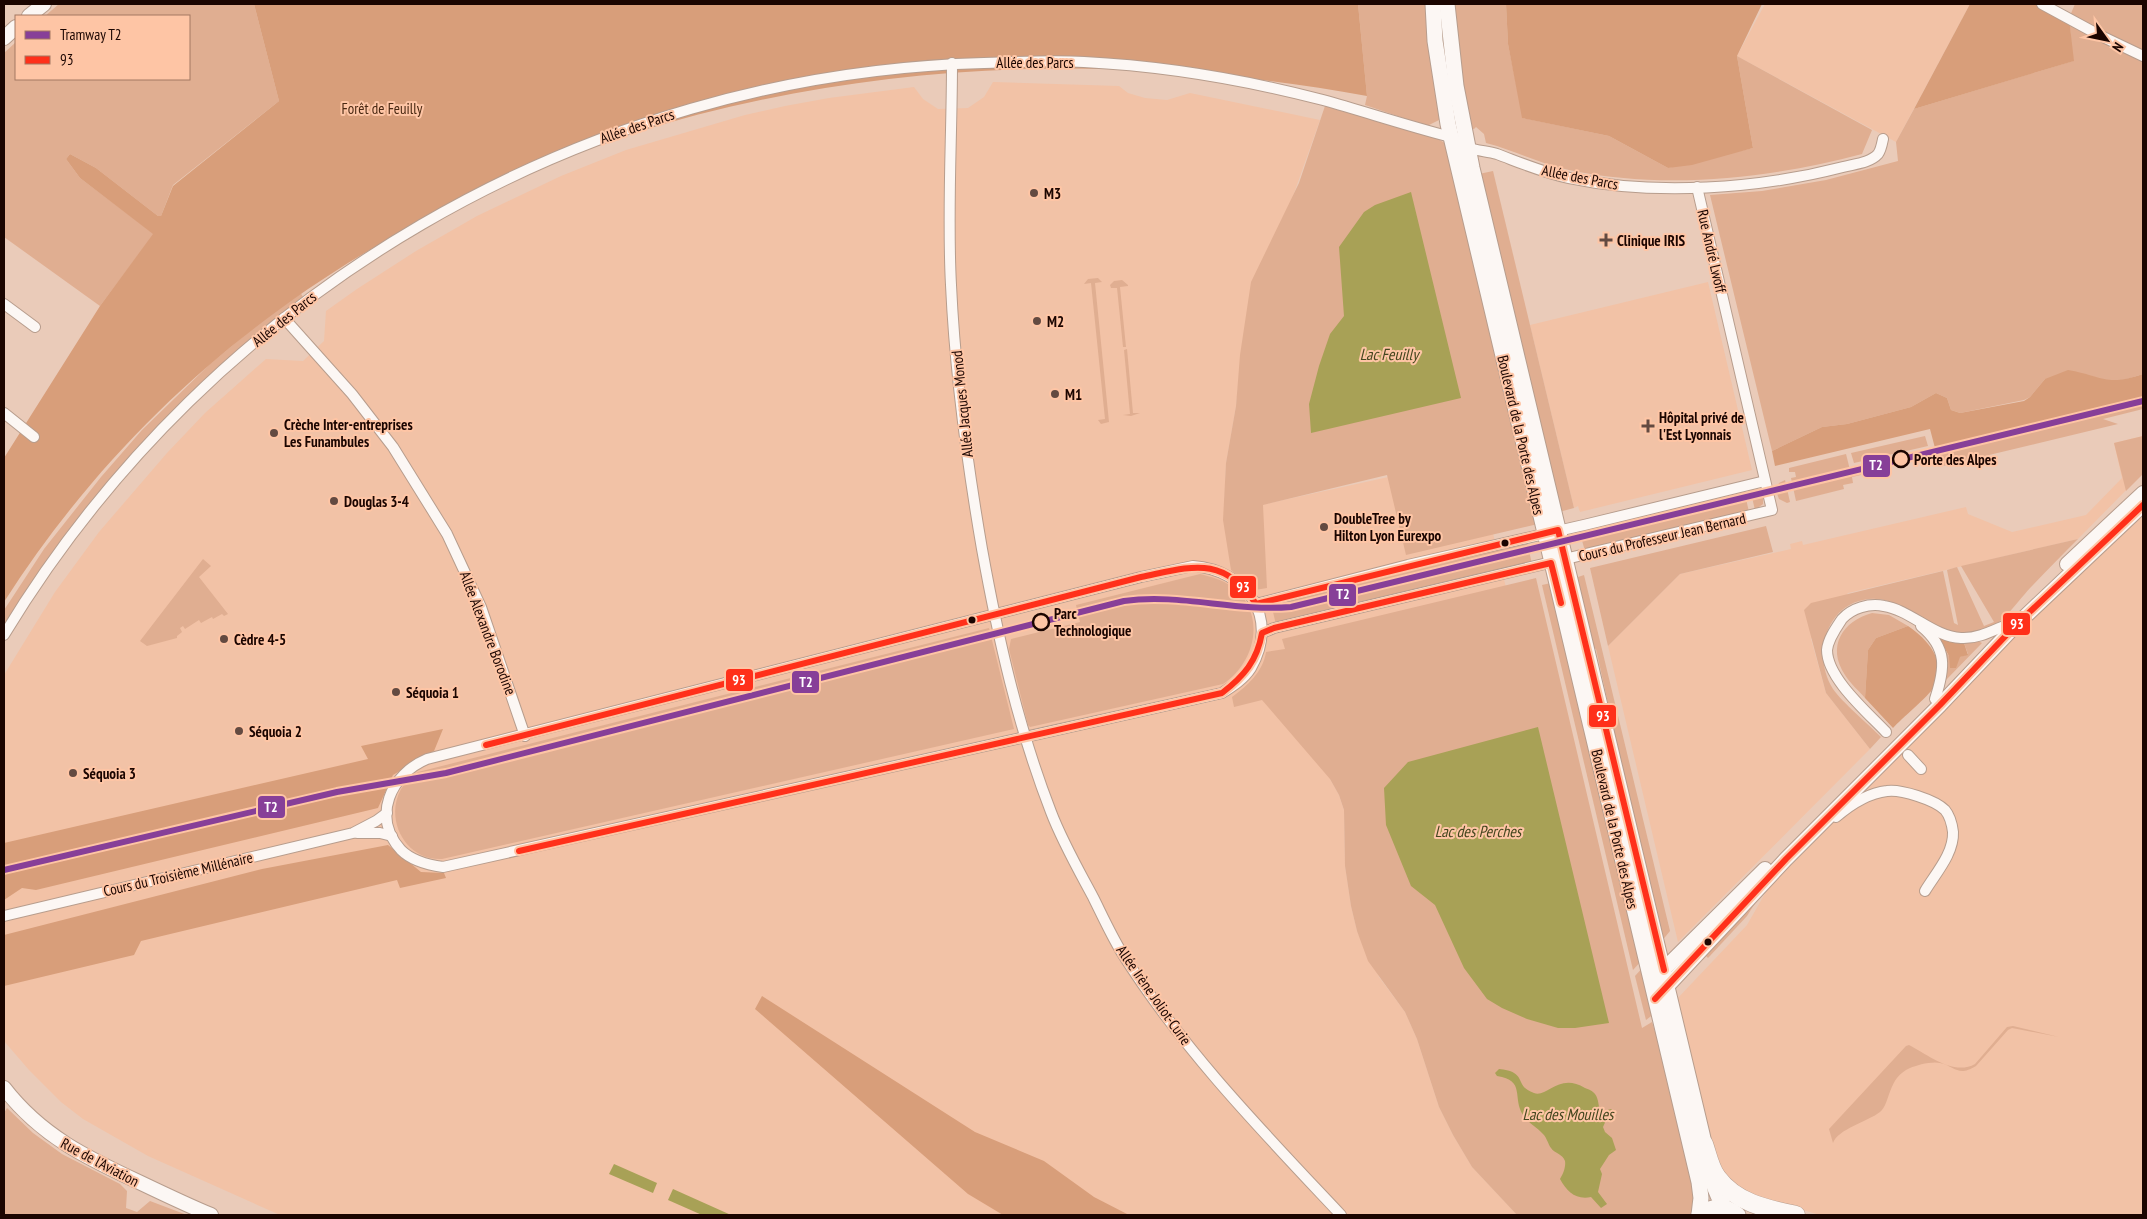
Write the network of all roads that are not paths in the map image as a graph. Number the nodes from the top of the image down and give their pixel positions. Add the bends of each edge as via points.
1 (44, 4) edge
2 (1434, 4) edge
3 (1447, 4) edge
4 (2042, 4) edge
5 (30, 15) edge
6 (15, 28) edge
7 (4, 38) edge
8 (2143, 56) edge
9 (952, 64) junction
10 (1451, 137) junction
11 (1882, 139) dead end
12 (1468, 147) junction
13 (1697, 187) junction
14 (4, 304) edge
15 (284, 318) junction
16 (35, 327) dead end
17 (4, 413) edge
18 (34, 437) dead end
19 (1766, 481) junction
20 (2143, 493) edge
21 (2143, 505) edge
22 (1772, 510) joint
23 (1551, 532) junction
24 (1558, 561) junction
25 (1256, 604) junction
26 (994, 615) junction
27 (1910, 617) junction
28 (2004, 626) junction
29 (1262, 633) junction
30 (4, 635) edge
31 (1935, 699) junction
32 (1886, 732) dead end
33 (525, 736) junction
34 (1025, 738) junction
35 (1908, 756) dead end
36 (1921, 769) dead end
37 (387, 813) junction
38 (353, 833) junction
39 (392, 836) junction
40 (1786, 859) junction
41 (1925, 891) dead end
42 (4, 916) edge
43 (1664, 970) junction
44 (1651, 983) junction
45 (1667, 986) junction
46 (1655, 999) junction
47 (4, 1088) edge
48 (1704, 1144) junction
49 (1732, 1212) edge
50 (211, 1215) edge
51 (1341, 1215) edge
52 (1699, 1215) edge
53 (1796, 1215) edge

1 - 5 main road
2 - 10 main road, Boulevard de la Porte des Alpes via 1435,41
3 - 12 main road, Boulevard de la Porte des Alpes via 1456,86
4 - 8 street
6 - 7 main road
9 - 10 street, Allée des Parcs via 1083,62 1152,68 1219,78 1322,100
9 - 15 street, Allée des Parcs via 804,80 677,112 624,130 519,173 456,204 358,264
9 - 26 street, Allée Jacques Monod via 951,287 972,488
10 - 12 street, Allée des Parcs
10 - 23 main road, Boulevard de la Porte des Alpes
11 - 13 street, Rue André Lwoff via 1879,152 1870,160 1770,181
12 - 13 street, Allée des Parcs via 1568,178 1621,186
12 - 23 main road, Boulevard de la Porte des Alpes
13 - 19 street, Rue André Lwoff
14 - 16 street
15 - 30 street, Allée des Parcs via 193,397 130,463 54,557
15 - 33 street, Allée Alexandre Borodine via 357,400 393,447 447,534 481,607
17 - 18 street
19 - 22 street, Rue André Lwoff
19 - 23 street, Cours du Professeur Jean Bernard
20 - 28 main road
21 - 40 main road via 2016,625
22 - 24 street, Cours du Professeur Jean Bernard
23 - 24 main road, Boulevard de la Porte des Alpes
23 - 25 street
24 - 29 street
24 - 43 main road, Boulevard de la Porte des Alpes
24 - 44 main road, Boulevard de la Porte des Alpes
25 - 26 street via 1234,579 1218,570 1193,566
25 - 29 street
26 - 33 street
26 - 34 street, Allée Jacques Monod
27 - 28 street via 1960,638 1977,637
27 - 31 street via 1933,638 1942,655 1943,675
27 - 32 street via 1894,608 1858,608 1844,617 1834,630 1827,649 1832,669 1842,684
28 - 31 main road
29 - 34 street via 1259,652 1250,669 1222,693
31 - 43 main road
33 - 37 street via 427,759 415,765 394,787
34 - 39 street via 443,867 415,860
34 - 51 street, Allée Irène Joliot-Curie via 1051,812 1120,950 1198,1058
35 - 36 street
37 - 38 street, Cours du Troisième Millénaire
37 - 39 street
38 - 39 street, Cours du Troisième Millénaire
38 - 42 street, Cours du Troisième Millénaire
40 - 41 street via 1845,809 1867,797 1888,790 1912,794 1938,804 1950,818 1953,833 1950,849
40 - 45 main road
43 - 44 main road
43 - 45 main road, Boulevard de la Porte des Alpes
44 - 46 main road, Boulevard de la Porte des Alpes
45 - 46 main road
45 - 48 main road, Boulevard de la Porte des Alpes
46 - 52 main road, Boulevard de la Porte des Alpes via 1699,1182
47 - 50 main road, Rue de l'Aviation via 31,1117 66,1145
48 - 49 main road, Boulevard de la Porte des Alpes via 1717,1197
48 - 53 highway via 1717,1177 1734,1194 1756,1206
49 - 52 main road via 1711,1208

